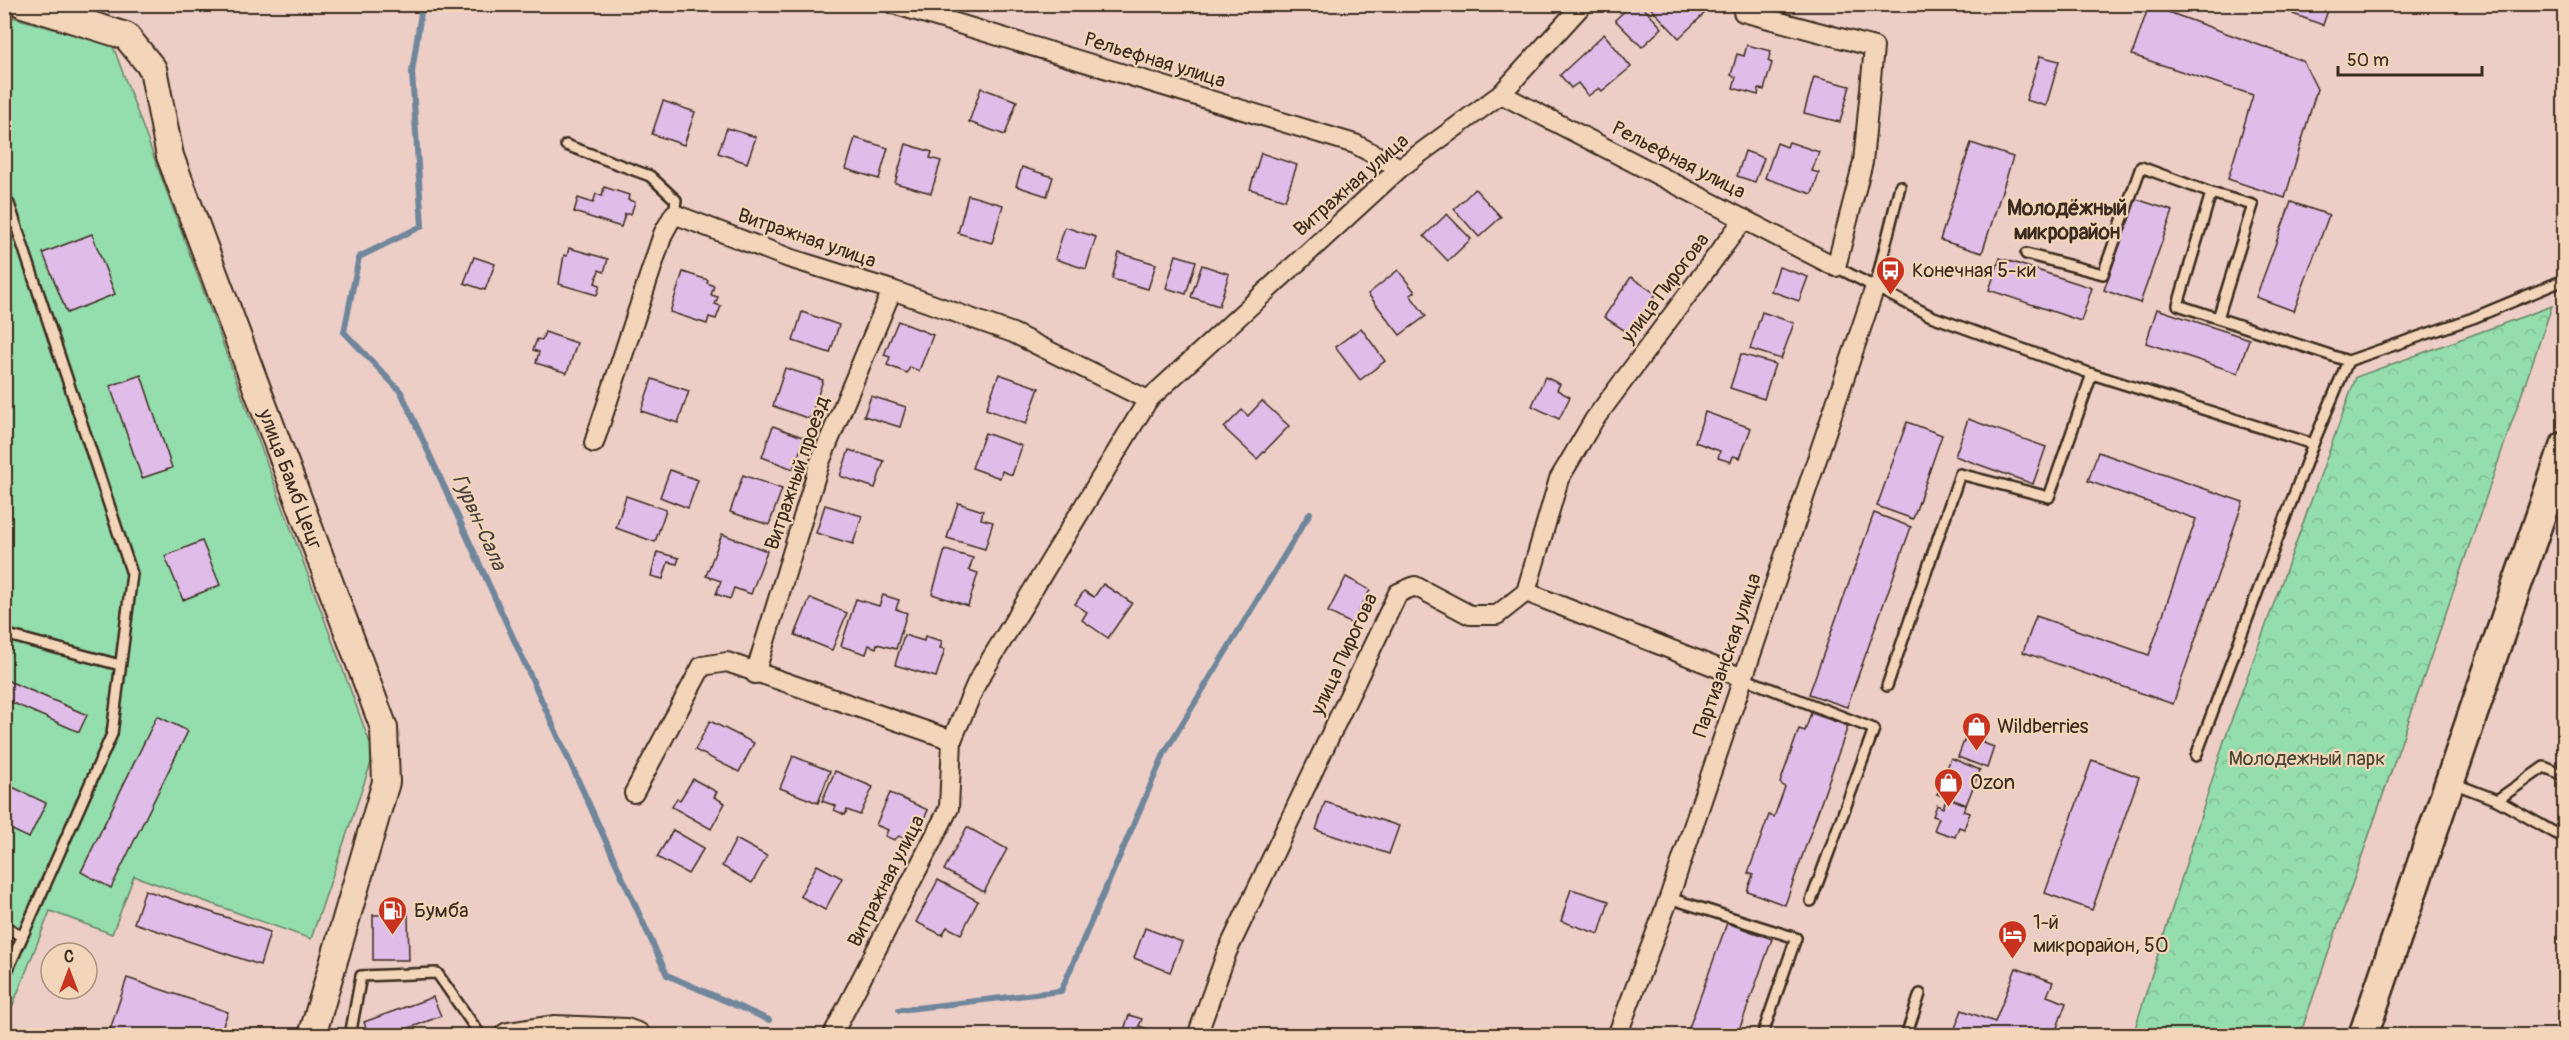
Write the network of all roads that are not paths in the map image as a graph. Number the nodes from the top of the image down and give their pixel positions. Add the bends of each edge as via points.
1 (23, 4) edge
2 (893, 4) edge
3 (1583, 4) edge
4 (1743, 12) dead end
5 (1501, 94) junction
6 (566, 145) dead end
7 (1400, 168) junction
8 (1900, 186) dead end
9 (2211, 193) junction
10 (4, 204) edge
11 (674, 214) junction
12 (1744, 219) junction
13 (2026, 254) dead end
14 (1836, 267) junction
15 (2565, 280) edge
16 (1875, 287) junction
17 (892, 290) junction
18 (2218, 318) junction
19 (2348, 361) junction
20 (2091, 374) junction
21 (1148, 400) junction
22 (594, 443) dead end
23 (2313, 444) junction
24 (2565, 447) edge
25 (1526, 592) junction
26 (4, 634) edge
27 (120, 665) junction
28 (755, 674) junction
29 (1743, 678) junction
30 (1887, 686) dead end
31 (952, 741) junction
32 (2196, 756) dead end
33 (2565, 775) edge
34 (2451, 782) junction
35 (634, 793) dead end
36 (2497, 800) junction
37 (2565, 838) edge
38 (1669, 898) junction
39 (1811, 901) dead end
40 (4, 925) edge
41 (22, 937) junction
42 (4, 978) edge
43 (1920, 994) dead end
44 (312, 1035) edge
45 (350, 1035) edge
46 (481, 1035) edge
47 (508, 1035) edge
48 (638, 1035) edge
49 (832, 1035) edge
50 (1197, 1035) edge
51 (1617, 1035) edge
52 (1762, 1035) edge
53 (1906, 1035) edge
54 (2363, 1035) edge

1 - 44 main road, улица Бамб Цецг via 126,36 153,69 170,156 384,728 386,782
2 - 7 street, Рельефная улица via 1355,144
3 - 5 street, Витражная улица
4 - 14 street via 1874,47 1863,162
5 - 7 street, Витражная улица
5 - 12 street, Рельефная улица
6 - 11 lane via 650,177 676,200
7 - 21 street, Витражная улица
8 - 16 lane
9 - 13 lane via 2141,167 2103,274
9 - 18 lane via 2178,305
9 - 18 lane via 2253,205
10 - 27 lane via 9,204 132,574
11 - 17 street, Витражная улица via 789,258
11 - 22 street via 663,234
12 - 14 street, Рельефная улица
12 - 25 street, улица Пирогова via 1588,430 1559,479
14 - 16 lane
15 - 19 lane via 2473,318
16 - 20 lane via 1931,316
16 - 29 street, Партизанская улица
17 - 21 street, Витражная улица via 1013,333
17 - 28 street, Витражный проезд via 820,462
18 - 19 lane
19 - 23 lane
20 - 23 lane
20 - 30 lane via 2049,497 1960,474
21 - 31 street, Витражная улица via 977,682
23 - 32 lane
24 - 34 main road
25 - 29 street
25 - 50 street, улица Пирогова via 1497,615 1470,615 1415,586 1398,593 1227,952
26 - 27 lane
27 - 41 lane via 112,734
28 - 31 street
28 - 35 street via 727,662 702,666
29 - 38 street, Партизанская улица
29 - 39 lane via 1874,729
31 - 49 street, Витражная улица via 949,808
33 - 36 lane via 2544,767
34 - 36 lane
34 - 54 main road
36 - 37 lane
38 - 51 street, Партизанская улица
38 - 52 lane via 1796,938
40 - 41 lane
41 - 42 lane
43 - 53 lane
45 - 46 lane via 361,976 437,973
47 - 48 main road via 554,1029

